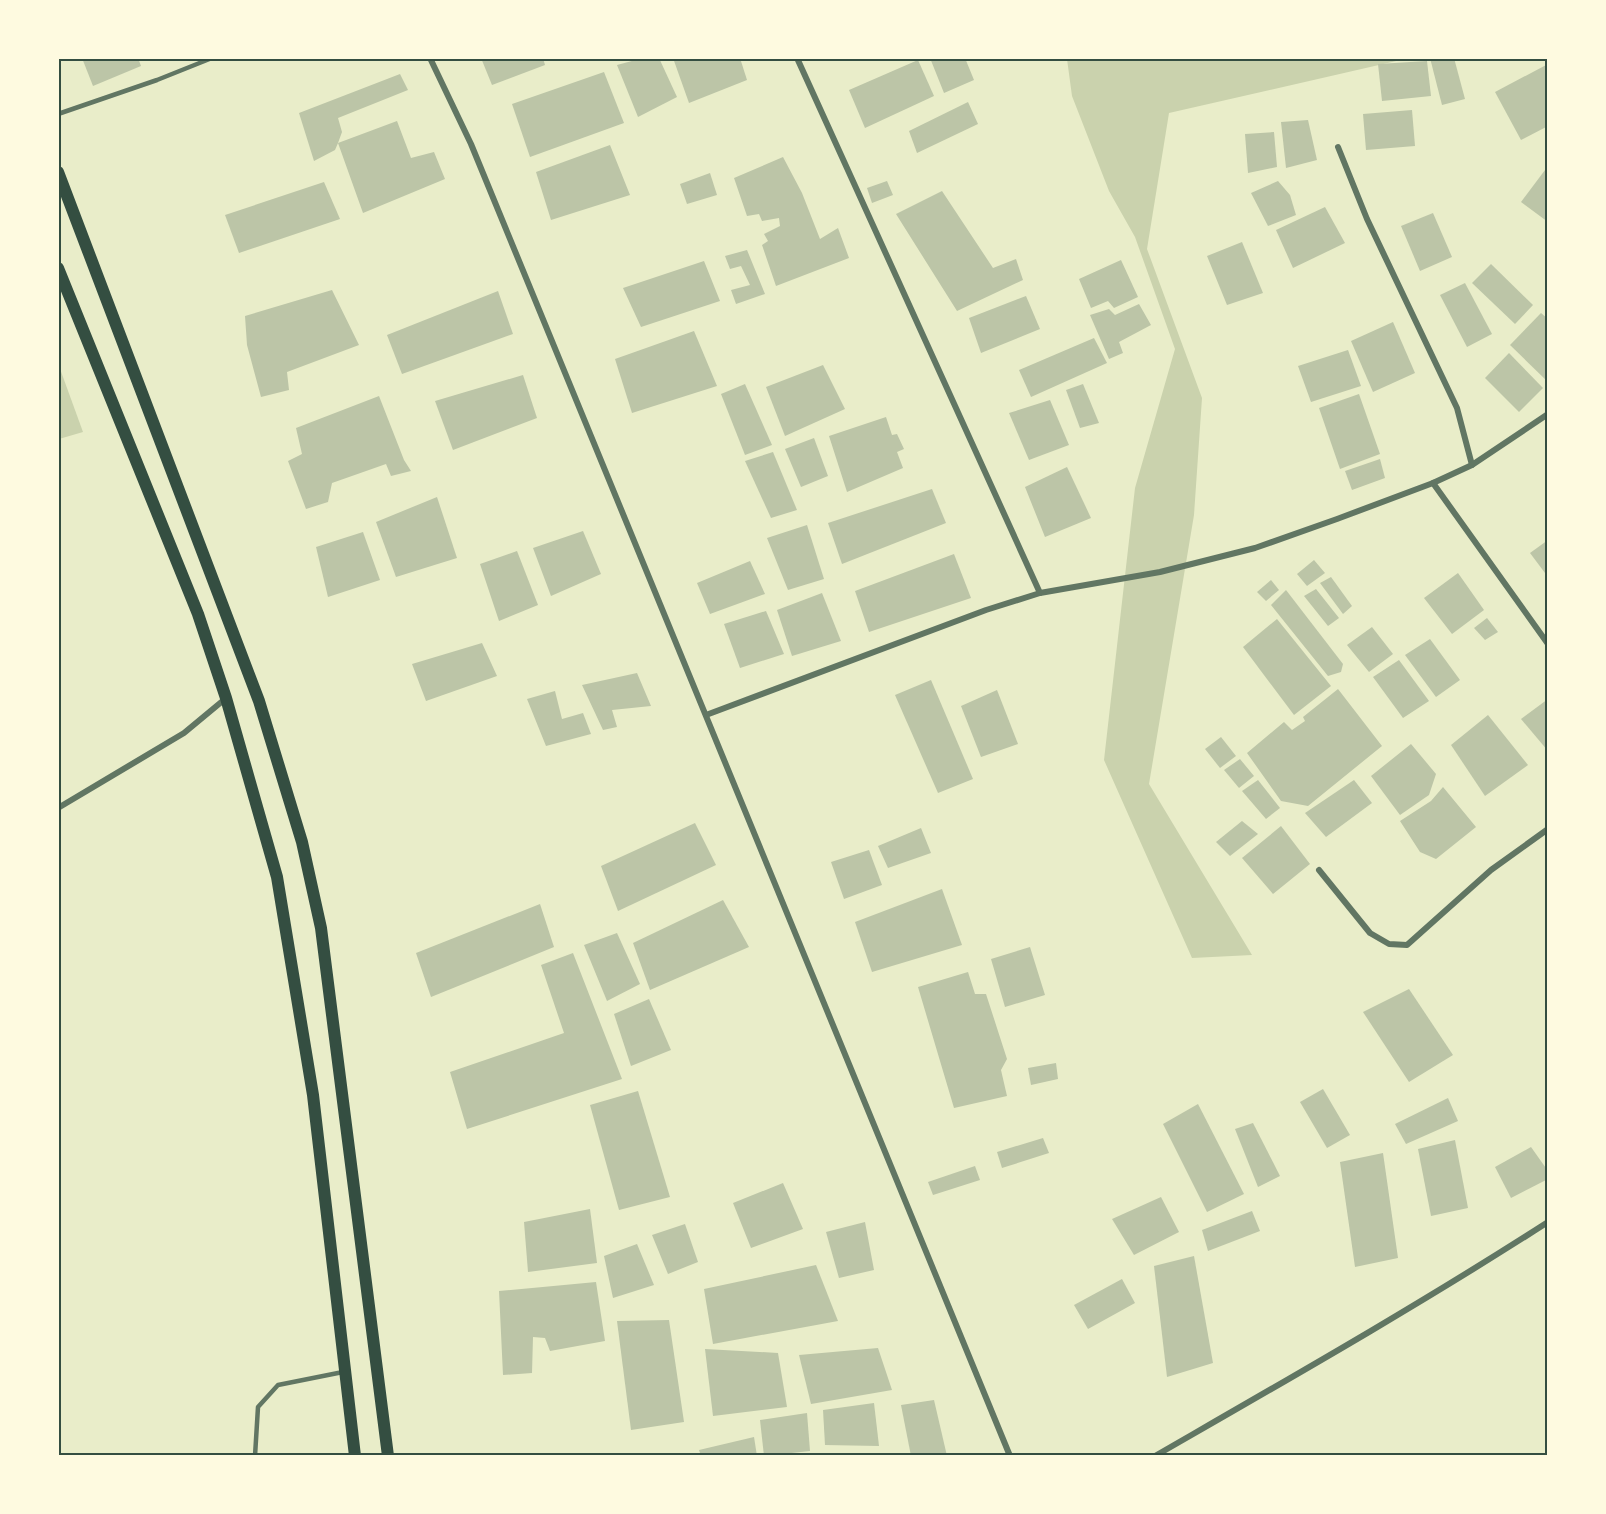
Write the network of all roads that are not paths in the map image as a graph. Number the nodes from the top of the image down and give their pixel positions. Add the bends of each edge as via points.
1 (212, 58) edge
2 (429, 58) edge
3 (797, 58) edge
4 (58, 114) edge
5 (1338, 147) dead end
6 (58, 172) edge
7 (58, 268) edge
8 (1548, 414) edge
9 (1472, 465) junction
10 (1433, 483) junction
11 (1040, 593) junction
12 (1548, 644) edge
13 (226, 699) junction
14 (706, 715) junction
15 (58, 808) edge
16 (1548, 829) edge
17 (1320, 870) dead end
18 (1548, 1222) edge
19 (345, 1371) junction
20 (255, 1455) edge
21 (355, 1455) edge
22 (388, 1455) edge
23 (1010, 1455) edge
24 (1155, 1455) edge

1 - 4 lane
2 - 14 street via 471,144
3 - 11 street
5 - 9 street via 1366,219 1457,408
6 - 22 main road via 259,701 302,842 321,928
7 - 13 main road via 198,614
8 - 9 street
9 - 10 street
10 - 11 street via 1255,548 1160,572
10 - 12 street
11 - 14 street
13 - 15 street via 184,733
13 - 19 main road via 277,877 313,1095
14 - 23 street
16 - 17 street via 1491,870 1407,945 1389,944 1370,933
18 - 24 street via 1373,1331
19 - 20 lane via 278,1385 258,1407
19 - 21 main road

